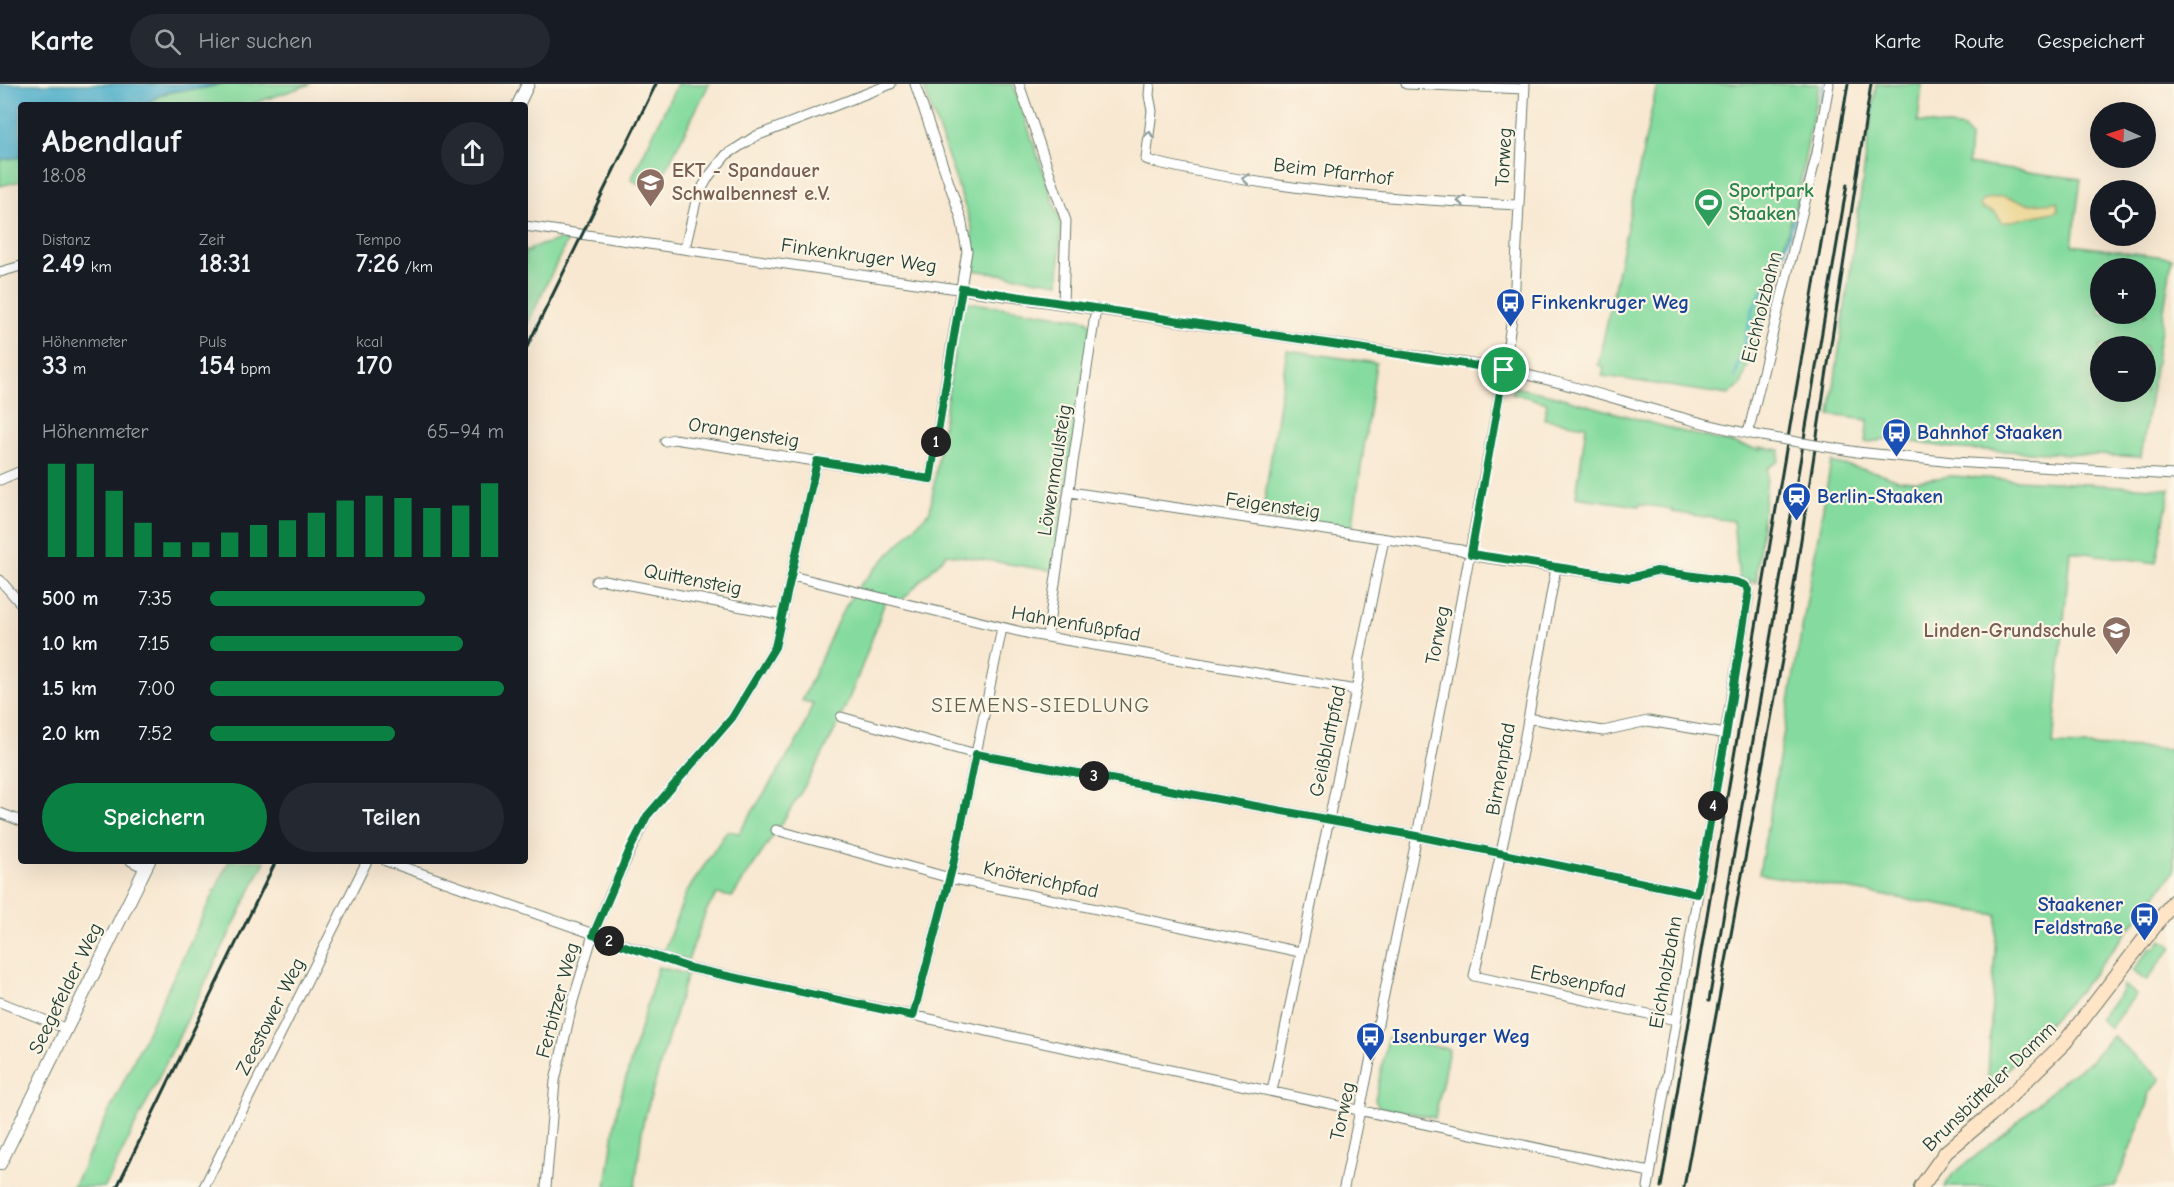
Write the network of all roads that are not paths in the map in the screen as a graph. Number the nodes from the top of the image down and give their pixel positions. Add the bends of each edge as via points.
1 (528, 84) edge
2 (891, 84) edge
3 (915, 84) edge
4 (1019, 84) edge
5 (1150, 84) edge
6 (1406, 84) edge
7 (1829, 84) edge
8 (1525, 86) edge
9 (519, 102) edge
10 (1519, 205) junction
11 (528, 226) edge
12 (685, 248) junction
13 (18, 267) edge
14 (0, 272) edge
15 (962, 288) junction
16 (1063, 303) junction
17 (1096, 308) junction
18 (1504, 370) junction
19 (1748, 433) junction
20 (665, 441) dead end
21 (817, 461) junction
22 (18, 472) edge
23 (2174, 475) edge
24 (0, 480) edge
25 (1070, 492) junction
26 (1384, 539) junction
27 (1471, 554) junction
28 (1556, 568) junction
29 (792, 576) junction
30 (0, 580) edge
31 (596, 581) dead end
32 (1748, 587) joint
33 (18, 601) edge
34 (783, 615) junction
35 (1002, 628) junction
36 (1047, 637) junction
37 (1356, 690) junction
38 (841, 717) dead end
39 (1527, 718) junction
40 (1726, 735) junction
41 (976, 754) junction
42 (0, 813) edge
43 (18, 820) edge
44 (1330, 820) junction
45 (776, 830) dead end
46 (1417, 836) junction
47 (1502, 853) junction
48 (366, 864) edge
49 (394, 864) edge
50 (147, 865) edge
51 (950, 878) junction
52 (1697, 894) junction
53 (2174, 901) edge
54 (593, 935) junction
55 (1300, 952) junction
56 (1474, 976) joint
57 (0, 1002) edge
58 (913, 1016) junction
59 (1676, 1020) junction
60 (67, 1029) junction
61 (1272, 1091) junction
62 (1361, 1110) junction
63 (0, 1164) edge
64 (1650, 1172) junction
65 (204, 1187) edge
66 (546, 1187) edge
67 (1344, 1187) edge
68 (1648, 1187) edge
69 (1921, 1187) edge

1 - 9 street
2 - 12 street via 756,136 726,155 697,197
3 - 15 street via 964,230 967,251
4 - 16 street via 1066,221
10 -> 5 street, Beim Pfarrhof via 1357,194 1189,170 1146,159 1152,111
6 - 8 street
7 - 19 street, Eichholzbahn via 1817,153
8 - 10 street, Torweg
10 - 18 street, Torweg via 1514,305
11 - 12 street, Finkenkruger Weg
12 - 15 street, Finkenkruger Weg
13 - 14 street
15 - 16 street, Finkenkruger Weg
15 - 21 street via 930,479
16 - 17 street, Finkenkruger Weg
17 - 18 street, Finkenkruger Weg
17 - 25 street, Löwenmaulsteig
18 - 19 street, Finkenkruger Weg via 1578,387 1685,420
18 - 27 street, Torweg
19 - 23 street, Finkenkruger Weg, bridge via 1857,452 1957,463
20 - 21 street, Orangensteig via 674,439
21 - 29 street, Ferbitzer Weg
22 - 24 street
25 - 26 street, Feigensteig
25 - 36 street, Löwenmaulsteig
26 - 27 street, Feigensteig
26 - 37 street, Geißblattpfad
27 - 28 street, Feigensteig
27 - 46 street, Torweg
28 - 32 street, Feigensteig via 1629,578 1656,571
28 - 39 street, Birnenpfad
29 - 34 street, Ferbitzer Weg
29 - 35 street, Hahnenfußpfad
30 - 33 street
31 - 34 street, Quittensteig via 604,579
32 - 40 street, Eichholzbahn
34 - 54 street, Ferbitzer Weg via 775,647 751,690 732,718 647,816
35 - 36 street, Hahnenfußpfad
35 - 41 street
36 - 37 street, Hahnenfußpfad
37 - 44 street, Geißblattpfad
38 - 41 street
39 - 40 street via 1603,731 1648,721
39 - 47 street, Birnenpfad
40 - 52 street, Eichholzbahn
41 - 44 street
41 - 51 street
42 - 43 street
44 - 46 street
44 - 55 street, Geißblattpfad
45 - 51 street, Knöterichpfad
46 - 47 street
46 - 62 street, Torweg
47 - 52 street
47 - 56 street, Birnenpfad
48 - 65 street, Zeestower Weg
49 - 54 street
50 - 60 street, Seegefelder Weg
51 - 55 street, Knöterichpfad
51 - 58 street
52 - 59 street, Eichholzbahn
53 - 69 main road, Brunsbütteler Damm via 2065,1042 1995,1111 1946,1152
54 - 58 street via 690,968
54 - 66 street, Ferbitzer Weg via 560,1052 550,1117
55 - 61 street, Geißblattpfad
56 - 59 street, Erbsenpfad
57 - 60 street
58 - 61 street
59 - 64 street, Eichholzbahn
60 - 63 street, Seegefelder Weg
61 - 62 street
62 - 64 street
62 - 67 street, Torweg
64 - 68 street, Eichholzbahn

